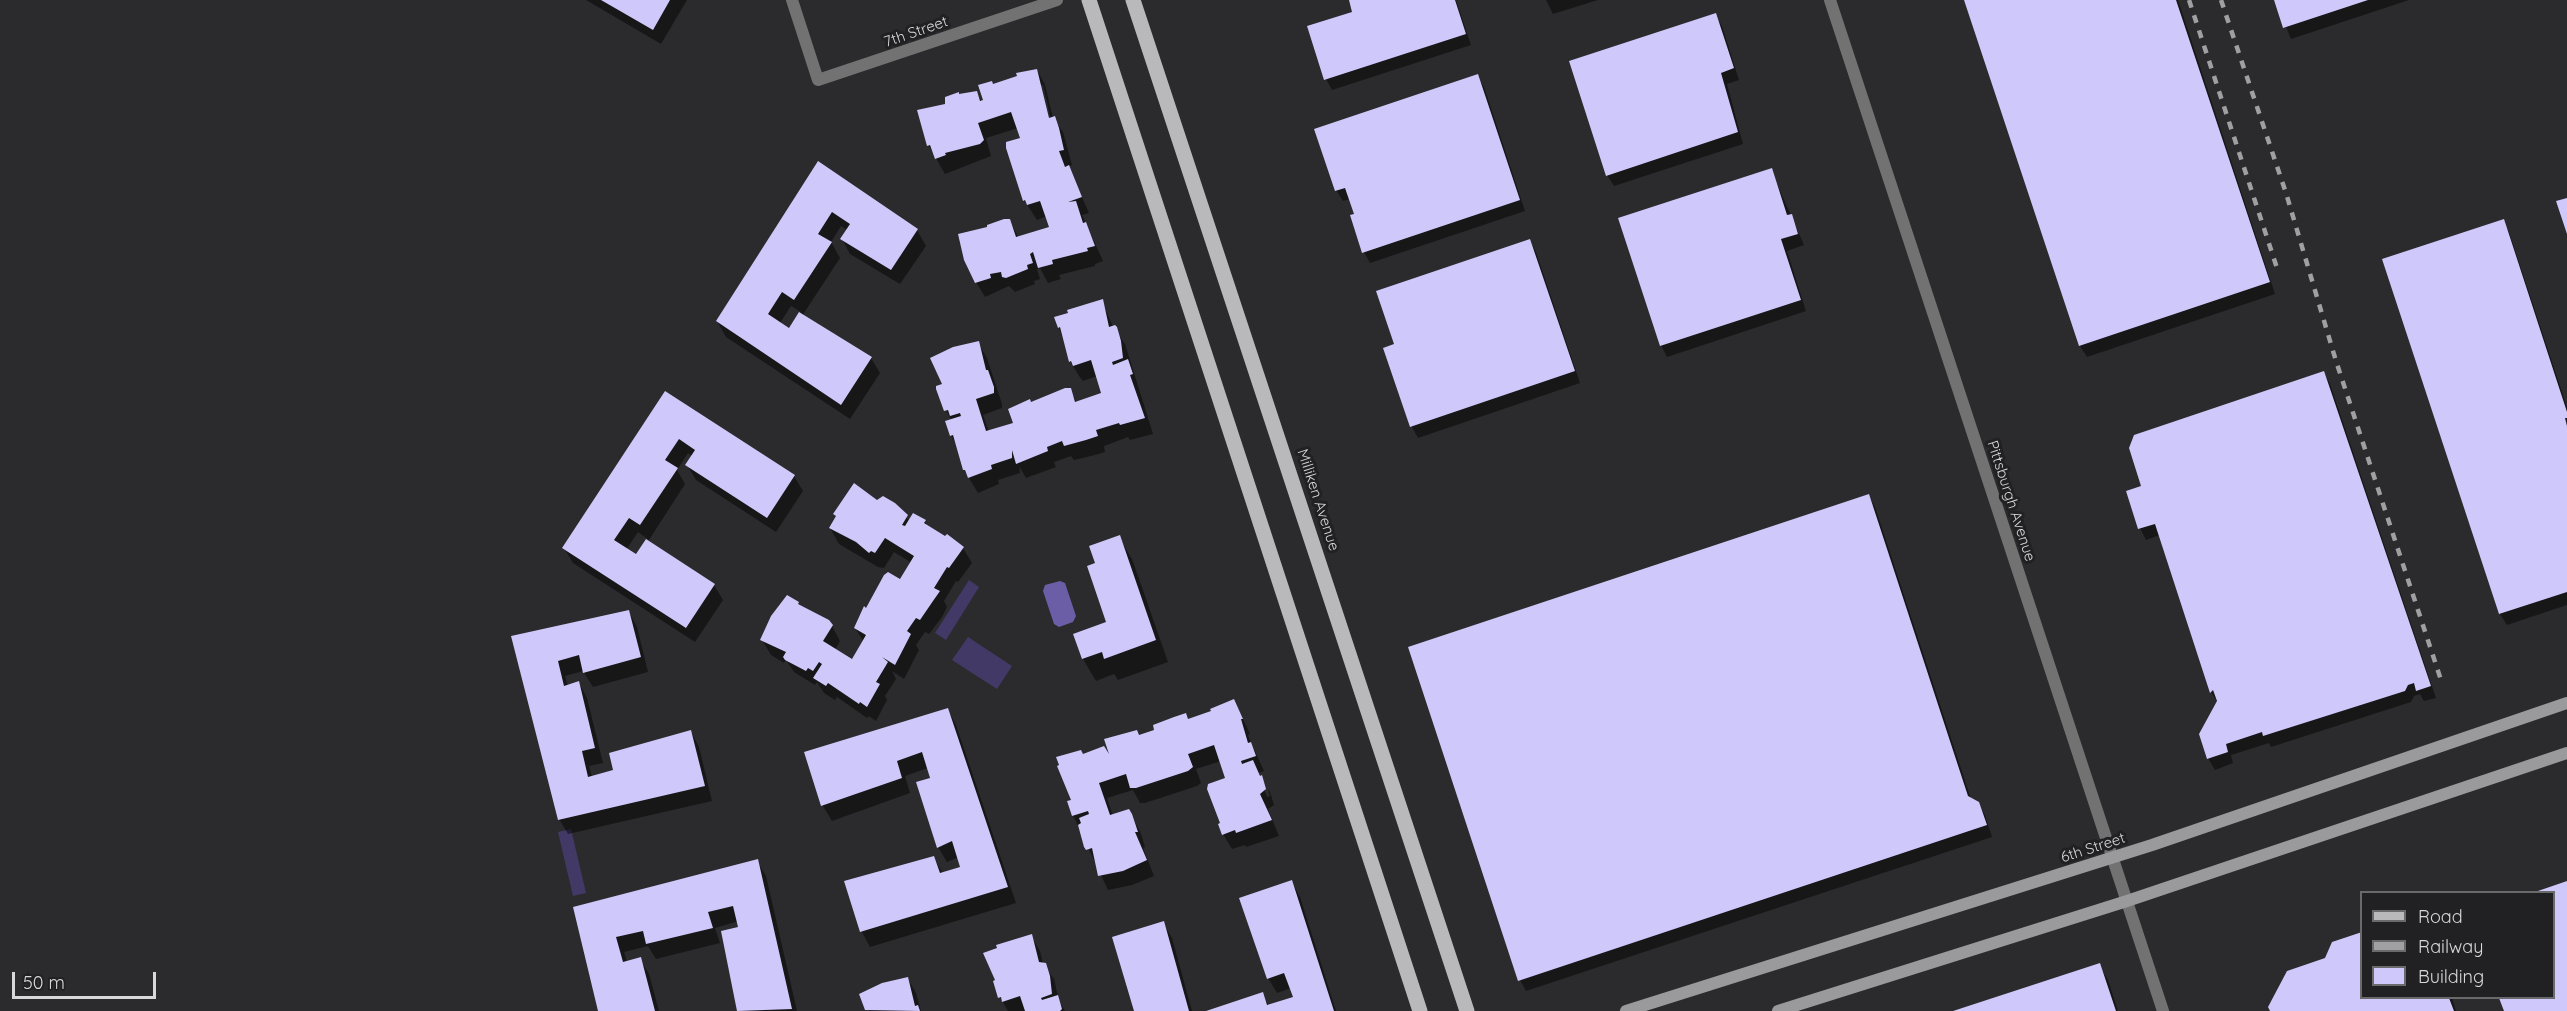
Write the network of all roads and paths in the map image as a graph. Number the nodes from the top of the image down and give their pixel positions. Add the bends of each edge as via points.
1 (792, 0) edge
2 (1057, 0) edge
3 (1089, 0) edge
4 (1133, 0) edge
5 (1830, 0) edge
6 (2567, 704) edge
7 (2567, 753) edge
8 (2113, 858) junction
9 (2127, 902) junction
10 (1420, 1011) edge
11 (1467, 1011) edge
12 (1626, 1011) edge
13 (1778, 1011) edge
14 (2163, 1011) edge

1 - 2 street, 7th Street via 818,80
3 - 10 main road
4 - 11 main road, Milliken Avenue
5 - 8 street, Pittsburgh Avenue
6 - 8 main road, 6th Street
7 - 9 main road
8 - 9 street, Pittsburgh Avenue
8 - 12 main road, 6th Street
9 - 13 main road
9 - 14 street, Pittsburgh Avenue

